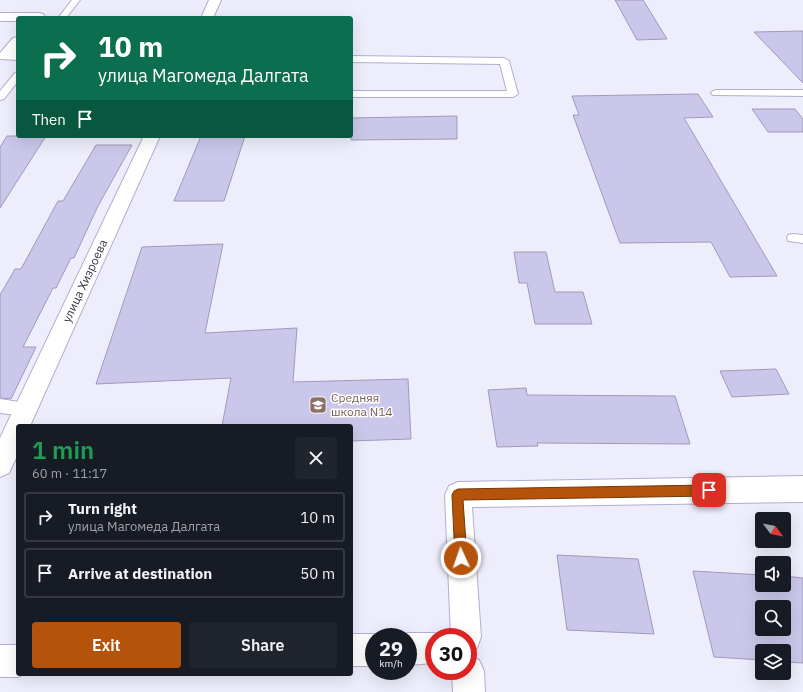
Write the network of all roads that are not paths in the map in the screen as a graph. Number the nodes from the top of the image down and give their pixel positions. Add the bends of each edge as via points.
1 (76, 0) edge
2 (215, 0) edge
3 (64, 16) edge
4 (207, 16) edge
5 (0, 17) edge
6 (16, 17) edge
7 (16, 44) edge
8 (8, 56) edge
9 (353, 59) edge
10 (16, 77) edge
11 (716, 93) dead end
12 (803, 93) edge
13 (353, 94) edge
14 (0, 97) edge
15 (151, 138) edge
16 (0, 406) edge
17 (21, 421) edge
18 (16, 431) edge
19 (0, 465) edge
20 (803, 489) edge
21 (465, 628) edge
22 (353, 650) edge
23 (365, 650) edge
24 (16, 660) edge
25 (0, 661) edge
26 (468, 680) edge
27 (469, 692) edge

1 - 3 lane
2 - 4 street
5 - 6 street
7 - 8 street
9 - 13 lane via 504,61 513,94
10 - 14 lane
11 - 12 lane
15 - 17 street, улица Хизроева
16 - 17 lane
18 - 19 street, улица Хизроева
20 - 21 street via 458,495
22 - 23 street
24 - 25 street
26 - 27 street

